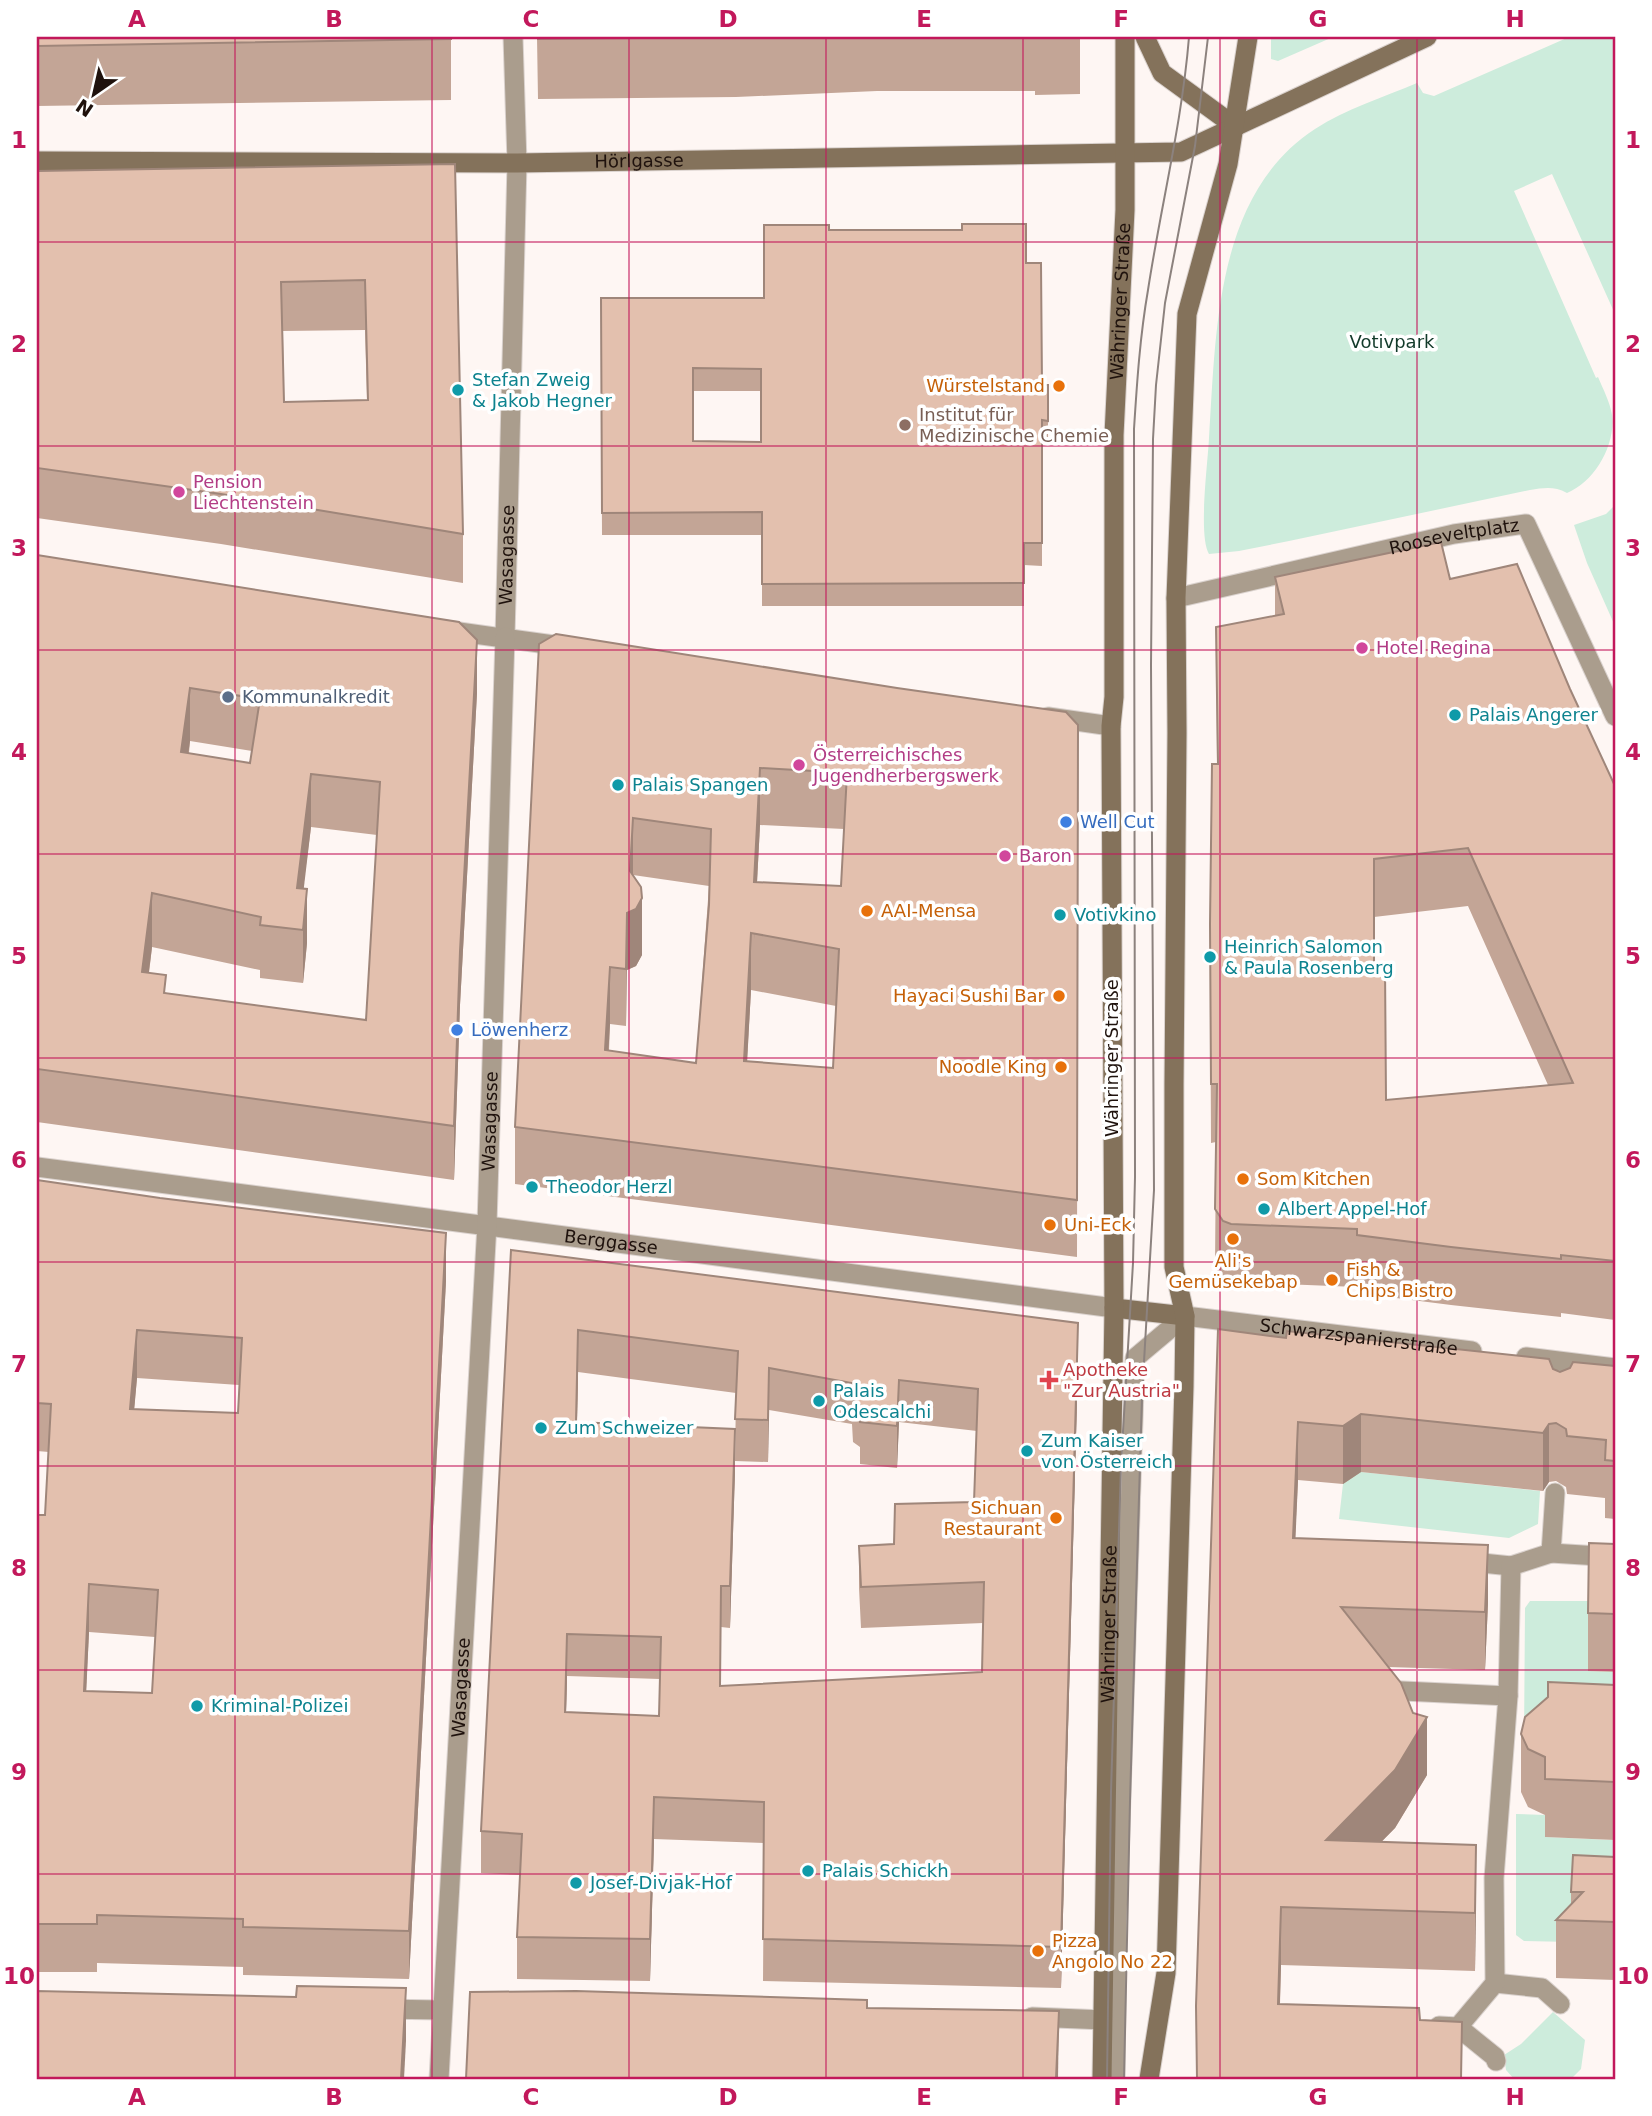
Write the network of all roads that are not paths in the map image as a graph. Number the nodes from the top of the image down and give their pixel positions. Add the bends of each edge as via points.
1 (513, 37) edge
2 (1125, 37) edge
3 (1145, 37) edge
4 (1248, 37) edge
5 (1427, 37) edge
6 (1236, 127) junction
7 (1126, 153) junction
8 (37, 161) edge
9 (517, 163) junction
10 (1177, 598) junction
11 (423, 626) edge
12 (505, 637) junction
13 (586, 649) edge
14 (1032, 715) edge
15 (1615, 716) edge
16 (1111, 726) junction
17 (37, 1167) edge
18 (486, 1224) junction
19 (1114, 1308) junction
20 (1185, 1316) junction
21 (1484, 1352) edge
22 (1512, 1356) edge
23 (1615, 1368) edge
24 (1555, 1493) dead end
25 (1551, 1553) junction
26 (1615, 1558) edge
27 (1445, 1559) edge
28 (1511, 1566) junction
29 (1382, 1690) edge
30 (1508, 1696) junction
31 (1495, 1983) junction
32 (1560, 2004) dead end
33 (358, 2008) edge
34 (442, 2010) junction
35 (1019, 2017) edge
36 (1104, 2020) junction
37 (1418, 2025) edge
38 (1458, 2026) junction
39 (1496, 2061) dead end
40 (439, 2079) edge
41 (1102, 2079) edge
42 (1115, 2079) edge
43 (1149, 2079) edge

1 - 9 street, Wasagasse
2 - 7 main road, Währinger Straße
3 - 6 main road via 1162,74
4 - 6 main road
5 - 6 main road, Hörlgasse
6 - 7 main road, Hörlgasse via 1181,152
6 - 10 main road via 1187,314
7 - 9 main road, Hörlgasse
7 - 16 main road, Währinger Straße via 1114,435
8 - 9 main road, Hörlgasse
9 - 12 street, Wasagasse
10 - 15 street, Rooseveltplatz via 1454,534 1526,524
10 - 20 main road via 1174,1267
11 - 12 street
12 - 13 street
12 - 18 street, Wasagasse
14 - 16 street
16 - 19 main road, Währinger Straße
17 - 18 street, Berggasse
18 - 19 street, Berggasse
18 - 34 street, Wasagasse
19 - 20 main road, Berggasse
19 - 36 main road, Währinger Straße
20 - 21 street, Schwarzspanierstraße
20 - 42 street, Währinger Straße via 1135,1358
20 - 43 main road via 1166,1973
22 - 23 street via 1567,1369
24 - 25 street
25 - 26 street
25 - 28 street
27 - 28 street
28 - 30 street
29 - 30 street
30 - 31 street via 1488,1877
31 - 32 street via 1542,1987
31 - 38 street
33 - 34 street
34 - 40 street, Wasagasse
35 - 36 street
36 - 41 main road, Währinger Straße
37 - 38 street
38 - 39 street

